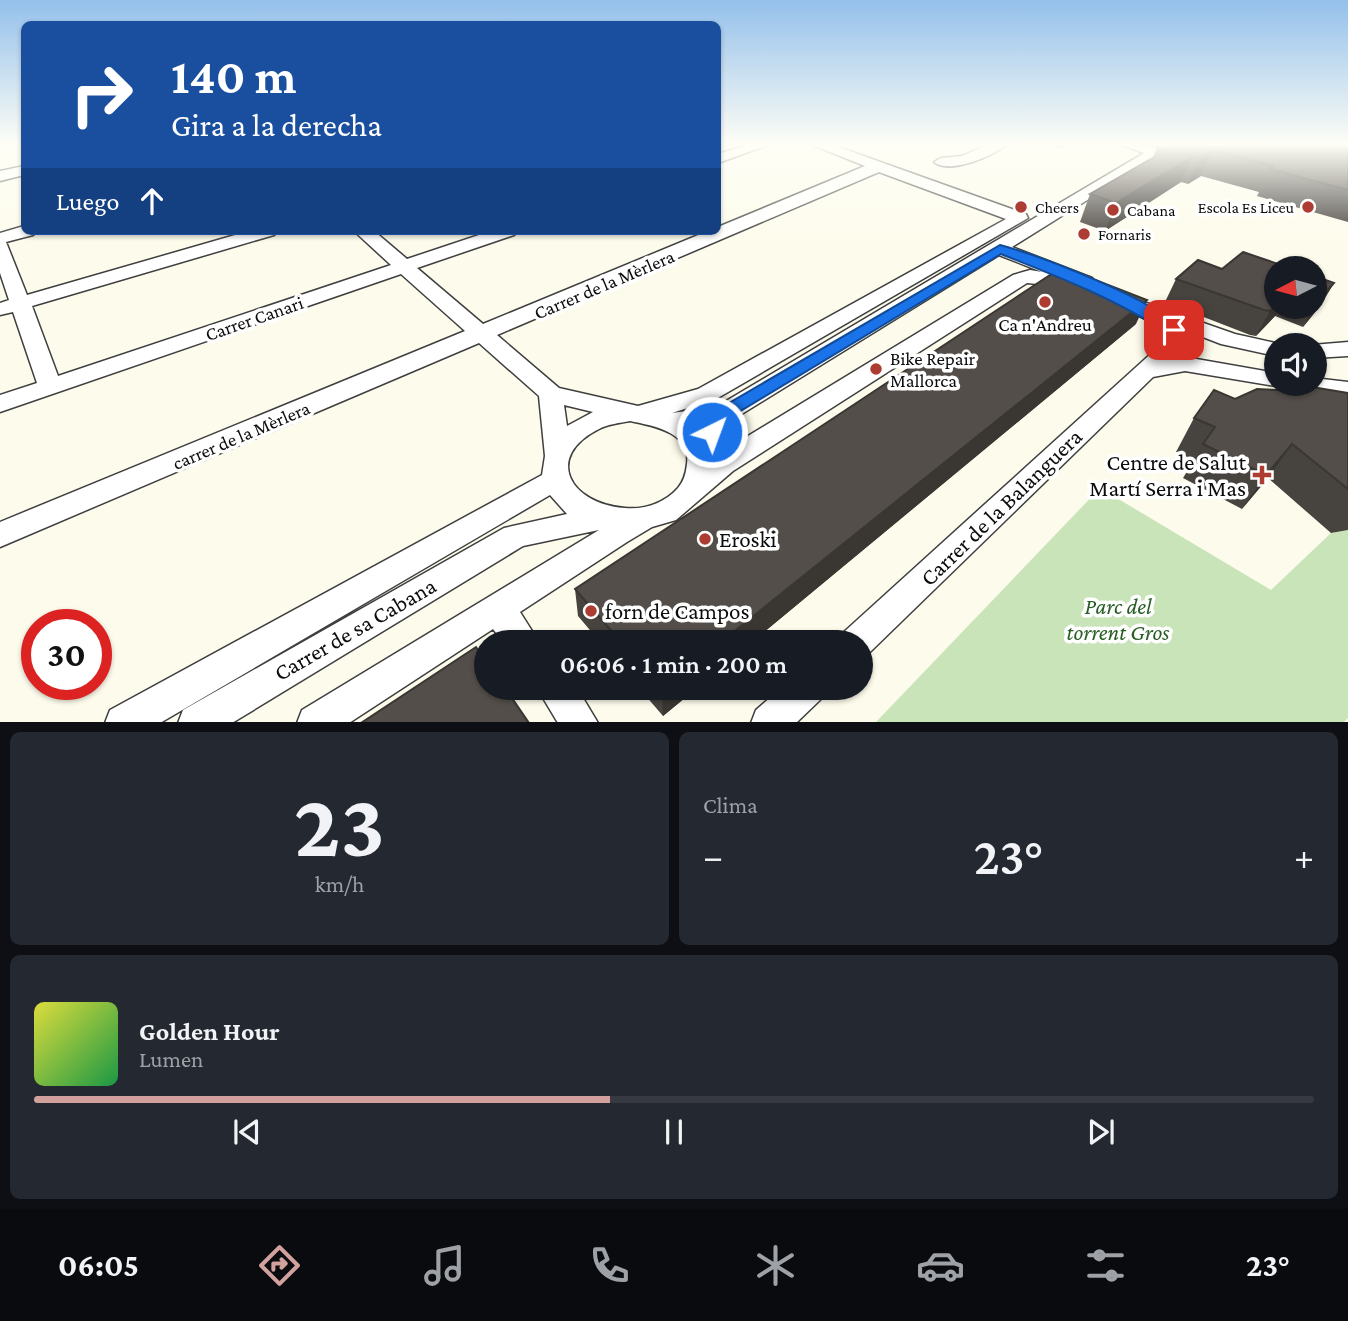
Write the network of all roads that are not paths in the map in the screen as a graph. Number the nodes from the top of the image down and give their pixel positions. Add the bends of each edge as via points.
1 (852, 178) edge
2 (911, 178) edge
3 (1115, 178) edge
4 (21, 233) edge
5 (721, 234) edge
6 (254, 235) edge
7 (368, 235) edge
8 (496, 235) edge
9 (718, 235) edge
10 (0, 238) edge
11 (0, 246) edge
12 (1000, 249) junction
13 (404, 267) junction
14 (1104, 294) junction
15 (21, 303) junction
16 (0, 309) edge
17 (1142, 309) junction
18 (482, 335) junction
19 (1264, 346) edge
20 (1348, 349) edge
21 (1327, 350) edge
22 (1144, 371) junction
23 (1264, 378) edge
24 (50, 387) junction
25 (1327, 387) edge
26 (1348, 390) edge
27 (551, 394) junction
28 (0, 404) edge
29 (635, 414) junction
30 (723, 414) junction
31 (675, 423) junction
32 (701, 450) junction
33 (552, 470) junction
34 (697, 487) junction
35 (657, 516) junction
36 (601, 518) junction
37 (0, 535) edge
38 (515, 536) junction
39 (497, 607) junction
40 (513, 630) edge
41 (870, 630) edge
42 (564, 700) edge
43 (794, 700) edge
44 (125, 722) edge
45 (197, 722) edge
46 (317, 722) edge
47 (579, 722) edge
48 (770, 722) edge

1 - 5 street, Carrer de la Mèrlera
2 - 29 street via 1020,218 707,394
3 - 12 street
4 - 10 street
6 - 15 street
7 - 13 street
8 - 13 street, Carrer Canari
9 - 18 street, Carrer de la Mèrlera
11 - 15 street
12 - 14 street
12 - 30 street
13 - 18 street
13 - 24 street, Carrer Canari
14 - 17 street
14 - 34 street via 1049,276 1020,279 723,464
15 - 16 street
15 - 24 street
17 - 19 street
17 - 22 street, Carrer de la Balanguera via 1174,330 1177,341
18 - 27 street
18 - 37 street, carrer de la Mèrlera
20 - 21 street
22 - 23 street via 1185,364
22 - 41 street, Carrer de la Balanguera
24 - 28 street, Carrer Canari
25 - 26 street
27 - 29 street
27 - 33 street
29 - 31 street
29 - 33 street via 586,425 568,438
30 - 31 street
30 - 32 street
31 - 32 street via 691,434
32 - 34 street via 704,469
33 - 36 street via 560,491 577,508
33 - 38 street, Carrer de sa Cabana
33 - 44 street
34 - 35 street via 680,505
35 - 36 street
35 - 39 street via 616,534
36 - 38 street, Carrer de sa Cabana
38 - 45 street, Carrer de sa Cabana
39 - 40 street
39 - 46 street
42 - 47 street
43 - 48 street

